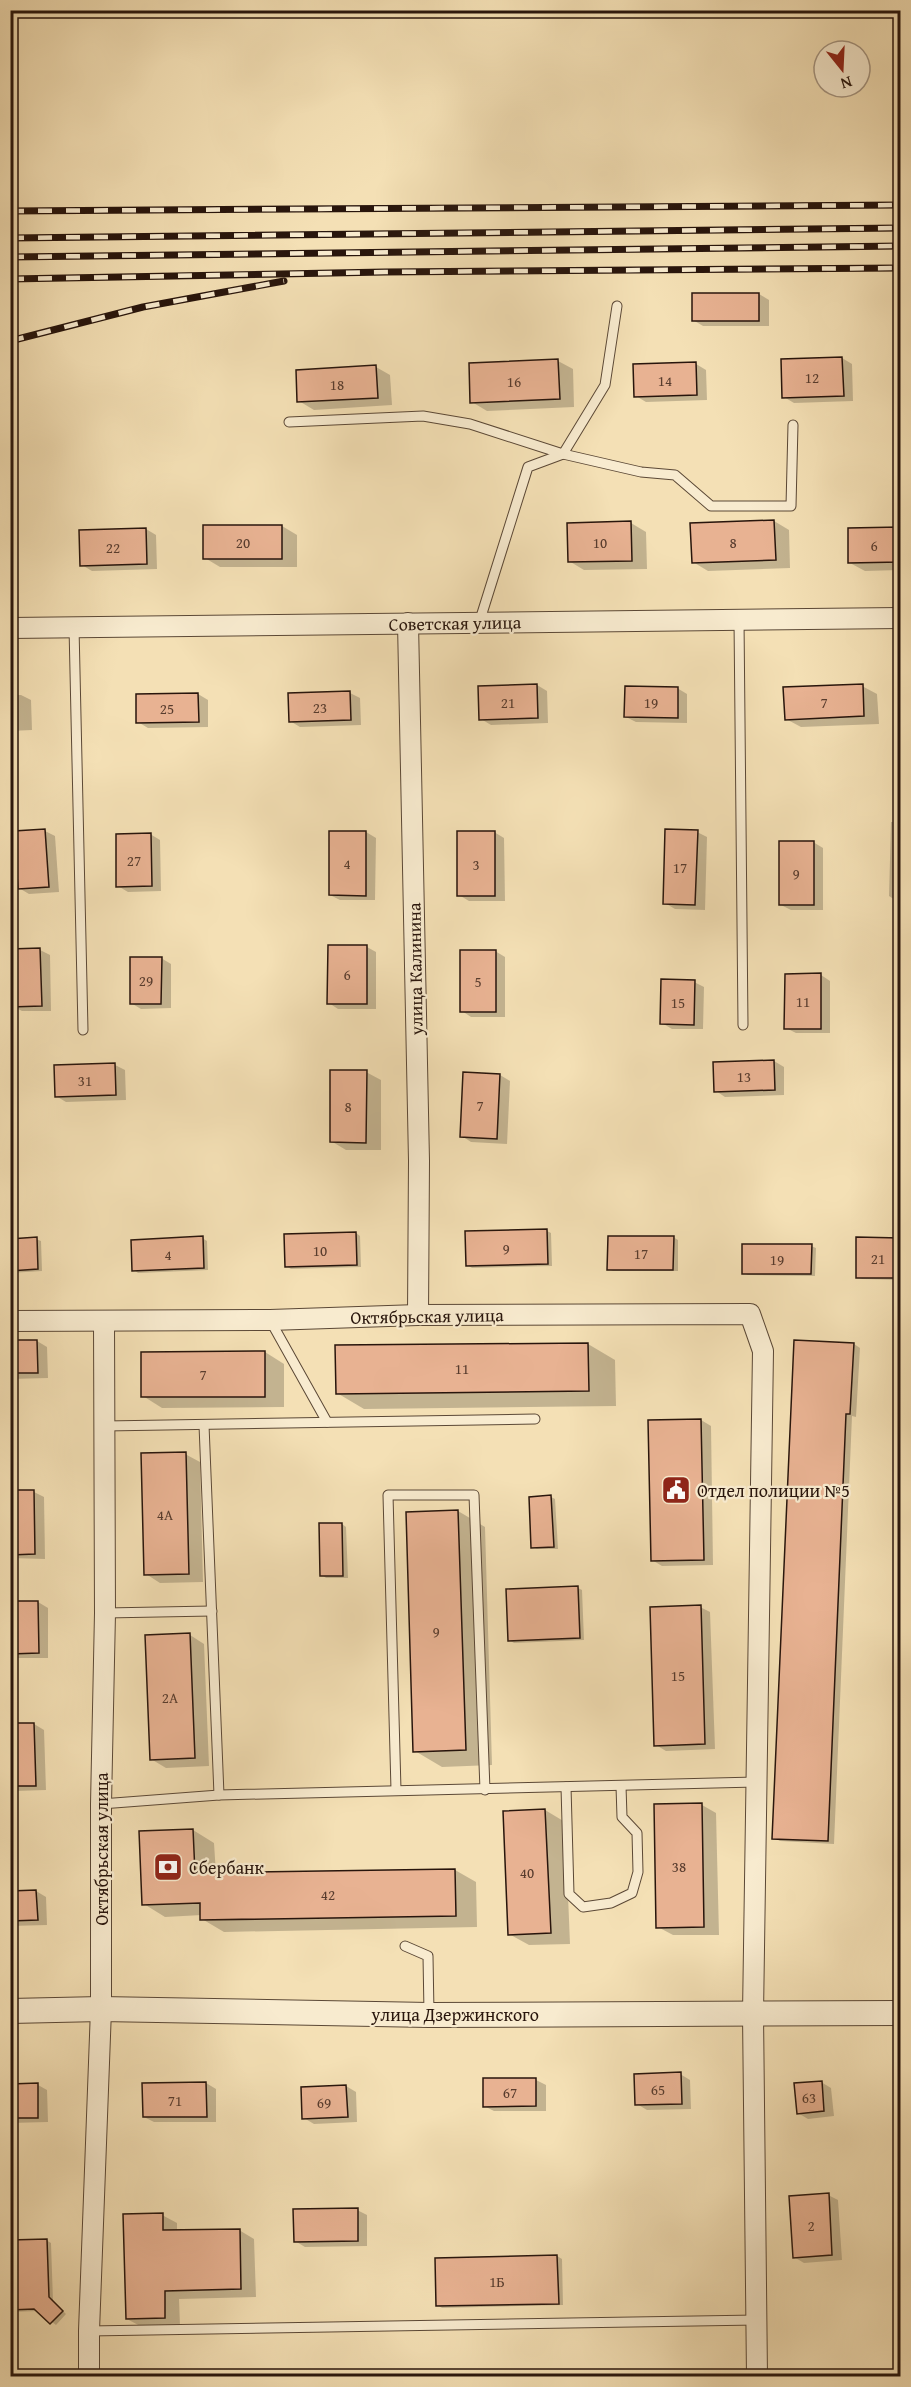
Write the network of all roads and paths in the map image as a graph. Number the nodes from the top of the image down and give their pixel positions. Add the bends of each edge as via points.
1 (617, 306) dead end
2 (289, 422) dead end
3 (793, 425) dead end
4 (563, 454) junction
5 (900, 618) edge
6 (739, 620) junction
7 (479, 622) junction
8 (408, 623) junction
9 (74, 627) junction
10 (10, 628) edge
11 (743, 1025) dead end
12 (83, 1030) dead end
13 (418, 1315) junction
14 (270, 1320) junction
15 (10, 1321) edge
16 (104, 1322) junction
17 (535, 1419) dead end
18 (327, 1422) junction
19 (204, 1425) junction
20 (105, 1426) junction
21 (212, 1611) junction
22 (105, 1613) junction
23 (756, 1782) junction
24 (621, 1786) junction
25 (566, 1787) junction
26 (485, 1790) junction
27 (396, 1791) junction
28 (219, 1795) junction
29 (101, 1804) junction
30 (405, 1946) dead end
31 (101, 2009) junction
32 (10, 2011) edge
33 (900, 2013) edge
34 (753, 2014) junction
35 (429, 2015) junction
36 (757, 2320) junction
37 (89, 2331) junction
38 (89, 2376) edge
39 (757, 2376) edge

1 - 4 lane via 605,385
2 - 4 lane via 423,416 470,424
3 - 4 lane via 791,506 711,506 675,474 642,472
4 - 7 lane via 528,467
5 - 6 street, Советская улица
6 - 7 street, Советская улица
6 - 11 lane
7 - 8 street, Советская улица
8 - 9 street, Советская улица
8 - 13 street, улица Калинина via 419,1149
9 - 10 street, Советская улица
9 - 12 lane
13 - 14 street, Октябрьская улица
13 - 23 street, Октябрьская улица via 750,1314 763,1350
14 - 16 street, Октябрьская улица
14 - 18 lane
15 - 16 street, Октябрьская улица
16 - 20 street, Октябрьская улица
17 - 18 lane
18 - 19 lane
19 - 20 lane
19 - 21 lane
20 - 22 street, Октябрьская улица
21 - 22 lane
21 - 28 lane
22 - 29 street, Октябрьская улица
23 - 24 lane
23 - 34 street
24 - 25 lane
24 - 25 lane via 622,1817 637,1833 638,1872 632,1893 611,1903 583,1907 569,1894
25 - 26 lane
26 - 27 lane
26 - 27 lane via 474,1495 388,1495
27 - 28 lane
28 - 29 lane
29 - 31 street, Октябрьская улица
30 - 35 lane via 428,1956
31 - 32 street, улица Дзержинского
31 - 35 street, улица Дзержинского
31 - 37 street, Октябрьская улица
33 - 34 street, улица Дзержинского
34 - 35 street, улица Дзержинского
34 - 36 street
36 - 37 lane
36 - 39 street
37 - 38 street, Октябрьская улица

